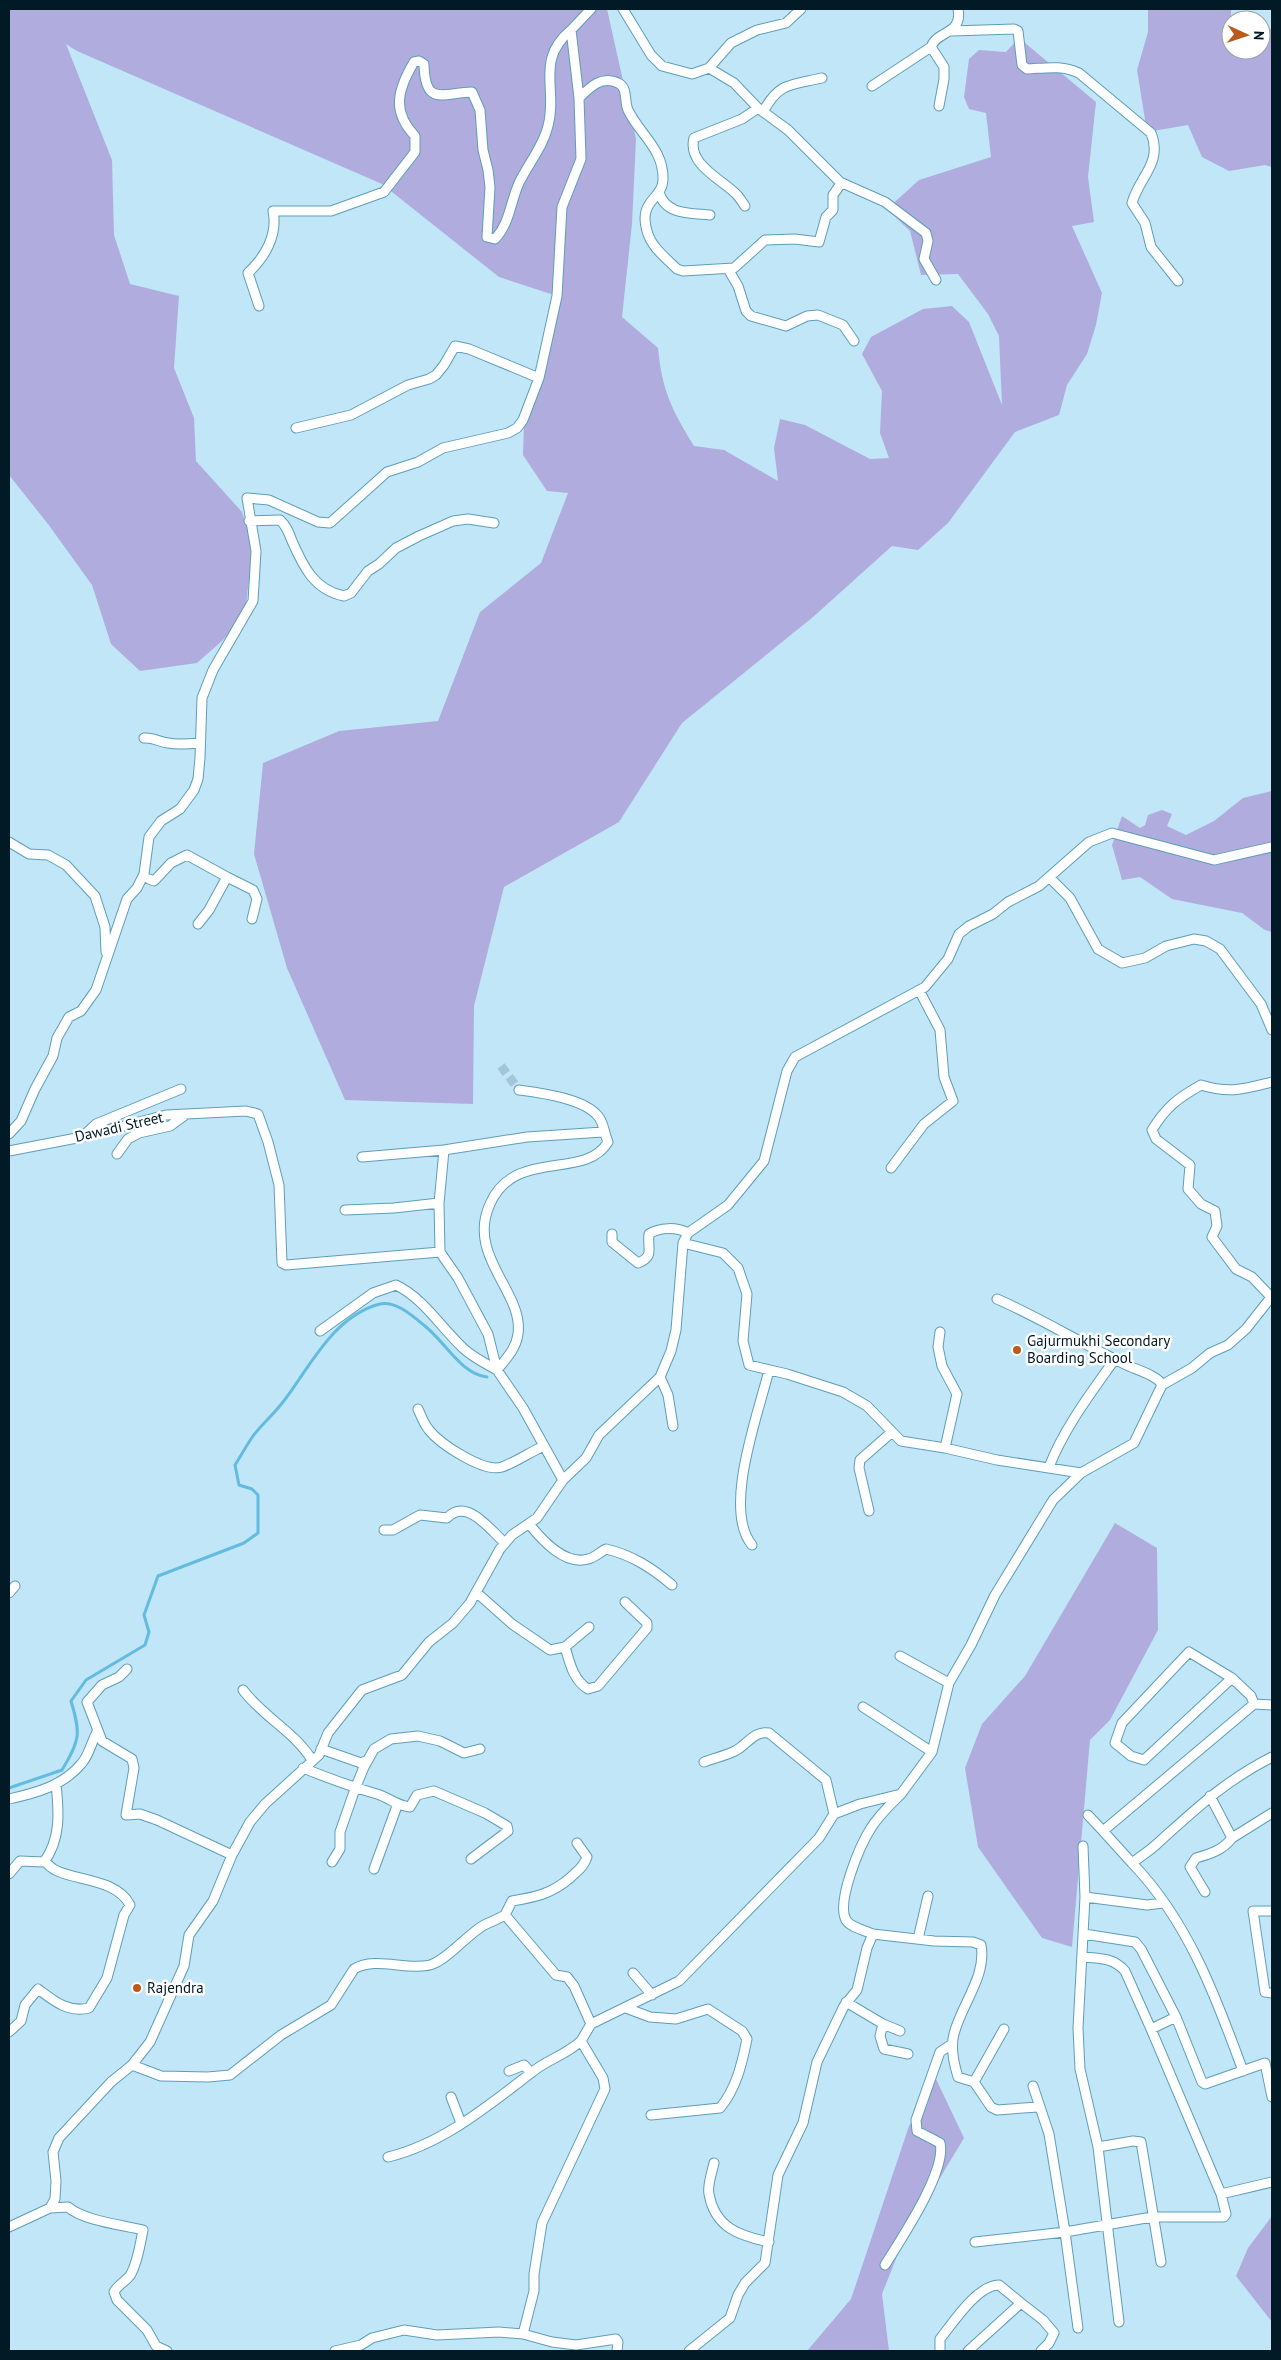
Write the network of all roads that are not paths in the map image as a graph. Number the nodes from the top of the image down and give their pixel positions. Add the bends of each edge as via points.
1 (591, 9) edge
2 (622, 9) edge
3 (801, 9) edge
4 (958, 9) edge
5 (571, 30) junction
6 (952, 31) junction
7 (930, 47) junction
8 (710, 68) junction
9 (822, 78) dead end
10 (872, 86) dead end
11 (579, 98) junction
12 (939, 106) dead end
13 (760, 110) junction
14 (840, 182) junction
15 (659, 192) junction
16 (745, 206) dead end
17 (710, 215) dead end
18 (728, 269) junction
19 (936, 280) dead end
20 (1178, 281) dead end
21 (259, 306) dead end
22 (854, 341) dead end
23 (539, 378) junction
24 (296, 428) dead end
25 (249, 521) junction
26 (494, 523) dead end
27 (144, 738) dead end
28 (200, 743) junction
29 (9, 842) edge
30 (1272, 847) edge
31 (227, 876) junction
32 (1050, 878) junction
33 (149, 879) dead end
34 (252, 919) dead end
35 (198, 924) dead end
36 (107, 964) junction
37 (919, 990) junction
38 (1272, 1030) edge
39 (1272, 1082) edge
40 (181, 1089) dead end
41 (519, 1090) tunnel mouth
42 (185, 1115) junction
43 (603, 1132) junction
44 (9, 1134) edge
45 (82, 1137) junction
46 (444, 1150) junction
47 (9, 1151) edge
48 (117, 1154) dead end
49 (362, 1157) dead end
50 (891, 1168) dead end
51 (439, 1203) junction
52 (345, 1210) dead end
53 (688, 1233) junction
54 (612, 1234) dead end
55 (683, 1243) junction
56 (440, 1252) junction
57 (1272, 1297) edge
58 (997, 1299) dead end
59 (320, 1331) dead end
60 (940, 1332) dead end
61 (1115, 1360) junction
62 (497, 1370) junction
63 (769, 1370) junction
64 (660, 1377) junction
65 (1162, 1386) junction
66 (418, 1409) dead end
67 (673, 1426) dead end
68 (892, 1432) junction
69 (544, 1446) junction
70 (945, 1448) junction
71 (1049, 1467) junction
72 (1081, 1473) junction
73 (562, 1480) junction
74 (869, 1511) dead end
75 (529, 1524) junction
76 (384, 1530) dead end
77 (505, 1543) junction
78 (752, 1545) dead end
79 (672, 1585) dead end
80 (15, 1586) dead end
81 (476, 1592) junction
82 (9, 1594) edge
83 (625, 1602) dead end
84 (589, 1627) dead end
85 (564, 1647) junction
86 (900, 1656) dead end
87 (126, 1669) dead end
88 (1232, 1678) junction
89 (949, 1683) junction
90 (243, 1690) dead end
91 (1254, 1704) junction
92 (1272, 1705) edge
93 (863, 1707) dead end
94 (98, 1732) junction
95 (321, 1749) junction
96 (480, 1750) dead end
97 (932, 1752) junction
98 (1272, 1757) edge
99 (312, 1760) junction
100 (368, 1760) junction
101 (704, 1762) dead end
102 (303, 1768) junction
103 (56, 1784) junction
104 (355, 1789) junction
105 (902, 1794) junction
106 (1210, 1796) junction
107 (9, 1797) edge
108 (397, 1806) junction
109 (1272, 1812) edge
110 (834, 1814) junction
111 (1088, 1816) dead end
112 (1103, 1831) junction
113 (1232, 1838) junction
114 (577, 1843) dead end
115 (1083, 1846) dead end
116 (232, 1855) junction
117 (471, 1859) dead end
118 (45, 1860) junction
119 (332, 1862) dead end
120 (1132, 1863) junction
121 (374, 1870) dead end
122 (9, 1874) edge
123 (1205, 1892) dead end
124 (928, 1896) dead end
125 (1085, 1897) junction
126 (1163, 1903) junction
127 (1272, 1910) edge
128 (505, 1916) junction
129 (873, 1934) junction
130 (1084, 1934) junction
131 (918, 1939) junction
132 (1083, 1957) junction
133 (633, 1973) dead end
134 (1272, 1993) edge
135 (652, 1995) junction
136 (846, 2002) junction
137 (626, 2008) junction
138 (1176, 2017) junction
139 (591, 2024) junction
140 (883, 2024) junction
141 (1004, 2029) dead end
142 (1151, 2029) junction
143 (900, 2031) dead end
144 (9, 2032) edge
145 (581, 2041) junction
146 (952, 2044) junction
147 (908, 2054) dead end
148 (132, 2065) junction
149 (509, 2071) dead end
150 (1242, 2071) junction
151 (531, 2073) junction
152 (974, 2082) junction
153 (1033, 2086) dead end
154 (1272, 2096) edge
155 (451, 2097) dead end
156 (1038, 2106) junction
157 (651, 2116) dead end
158 (461, 2123) junction
159 (1098, 2147) junction
160 (388, 2157) dead end
161 (714, 2163) dead end
162 (1272, 2182) edge
163 (1222, 2194) junction
164 (50, 2208) junction
165 (1152, 2218) junction
166 (1108, 2226) junction
167 (9, 2227) edge
168 (1065, 2232) junction
169 (769, 2242) junction
170 (975, 2242) dead end
171 (1161, 2262) dead end
172 (886, 2265) dead end
173 (1021, 2303) junction
174 (1120, 2322) dead end
175 (1078, 2328) dead end
176 (523, 2334) junction
177 (167, 2351) edge
178 (335, 2351) edge
179 (617, 2351) edge
180 (689, 2351) edge
181 (940, 2351) edge
182 (968, 2351) edge
183 (1040, 2351) edge

1 - 5 street
2 - 8 street via 650,55 662,66 692,74
3 - 8 street via 786,22 757,30 731,43
4 - 6 street via 958,20
5 - 11 street
5 - 21 street via 561,38 550,62 548,126 534,160 518,184 508,220 495,239 487,238 490,187 476,97 472,92 436,95 424,78 424,64 414,62 402,82 399,96 400,110 415,136 412,158 384,192 362,202 331,211 273,211 275,222 266,252 248,273
6 - 7 street via 936,38
6 - 20 street via 1018,31 1022,65 1027,69 1051,66 1079,73 1150,133 1154,141 1151,169 1132,203 1145,223 1151,247
7 - 10 street
7 - 12 street via 944,67
8 - 13 street via 734,83
9 - 13 street via 781,88
11 - 15 street via 602,80 623,86 628,109 663,167
11 - 23 street via 581,159 562,207 557,296
13 - 14 street via 788,130
13 - 16 street via 694,138 693,142 695,152 707,171 736,193
14 - 18 street via 833,195 833,210 826,217 818,242 765,240 734,268
14 - 19 street via 885,202 926,233 928,241 924,259
15 - 17 street via 666,206 681,212
15 - 18 street via 647,206 644,219 650,241 660,253 683,271
18 - 22 street via 751,316 786,326 807,316 818,315 843,325
23 - 24 street via 455,346 444,365 429,379 408,385 351,415
23 - 25 street via 517,428 493,438 443,448 418,462 387,472 330,523 318,522 269,500 247,498
25 - 26 street via 280,520 308,574 328,590 344,596 351,593 368,571 396,548 419,536 468,519
25 - 28 street via 256,551 253,601 213,670 202,698
27 - 28 street via 170,743
28 - 36 street via 198,779 194,790 180,810 161,821 149,837 144,874 127,899
29 - 36 street via 29,854 48,855 66,864 95,896 105,928
30 - 32 street via 1214,860 1112,834 1089,842
31 - 33 street via 186,855 171,863 154,881
31 - 34 street via 253,890 257,899
31 - 35 street
32 - 37 street via 959,934 948,959
32 - 38 street via 1070,898 1098,949 1122,963 1145,958 1166,946 1194,939 1220,949 1261,1004
36 - 44 street via 96,990 81,1011 69,1017 22,1122
37 - 50 street via 940,1030 944,1076 953,1101 924,1124
37 - 53 street via 795,1057 787,1071 764,1160 728,1205
39 - 57 street via 1221,1091 1201,1085 1176,1099 1152,1130 1156,1139 1190,1165 1188,1189 1201,1204 1215,1211 1217,1226 1212,1238 1236,1269 1252,1277
40 - 45 street via 96,1124
41 - 43 street via 559,1097 589,1109 602,1124
42 - 45 street, Dawadi Street via 166,1115
42 - 48 street via 170,1126 128,1139
42 - 56 street, Dawadi Street via 246,1111 258,1114 279,1185 282,1263
43 - 46 street via 527,1137
43 - 62 street via 608,1142 602,1153 575,1163 552,1164 513,1176 503,1182 489,1204 484,1231 488,1251 516,1317 518,1334 513,1350
45 - 47 street, Dawadi Street
46 - 49 street
46 - 51 street
51 - 52 street
51 - 56 street
53 - 54 street via 656,1229 649,1234 650,1253 638,1263 616,1248
53 - 55 street
55 - 63 street via 723,1254 738,1268 747,1294 743,1341 749,1365
55 - 64 street via 676,1330
56 - 62 street via 488,1334
57 - 65 street via 1228,1345 1210,1353
58 - 61 street
59 - 62 street via 373,1293 396,1285 407,1290 462,1348
60 - 70 street via 938,1348 942,1366 957,1394
61 - 65 street via 1151,1376
61 - 71 street via 1060,1443
62 - 69 street
63 - 68 street via 843,1392 867,1406
63 - 78 street via 744,1464 739,1503
64 - 67 street via 668,1395
64 - 73 street via 599,1435 586,1458
65 - 72 street via 1134,1443
66 - 69 street via 429,1430 450,1448 483,1464 501,1468
68 - 70 street via 901,1441
68 - 74 street via 860,1460
69 - 73 street
70 - 71 street via 996,1460
71 - 72 street
72 - 89 street via 1053,1500 1034,1528
73 - 75 street via 537,1518
75 - 77 street
75 - 79 street via 564,1557 587,1560 606,1549 621,1552 654,1570
76 - 77 street via 393,1530 420,1515 447,1518 452,1512 462,1510 486,1524
77 - 81 street
80 - 82 street
81 - 85 street via 544,1647 550,1650
81 - 95 street via 453,1623 429,1642 402,1675 362,1690 342,1713
83 - 85 street via 647,1623 647,1628 598,1686 588,1689 580,1684
84 - 85 street
86 - 89 street
87 - 94 street via 119,1677 102,1685 87,1702
88 - 88 street via 1144,1760 1131,1756 1116,1743 1122,1723 1189,1652
88 - 91 street via 1251,1696
89 - 97 street
90 - 99 street via 260,1709 285,1728
91 - 92 street
91 - 112 street
93 - 97 street
94 - 103 street via 83,1762 64,1781
94 - 116 street via 102,1741 132,1759 134,1768 126,1815 140,1814 157,1820
95 - 99 street
95 - 100 street via 361,1763
96 - 100 street via 464,1753 440,1741 418,1736 384,1742
97 - 105 street
98 - 106 street via 1241,1773
99 - 102 street
100 - 104 street
101 - 110 street via 736,1751 748,1740 769,1733 826,1780
102 - 104 street
102 - 116 street via 258,1812
103 - 107 street via 41,1791
103 - 118 street via 57,1834 52,1851
104 - 108 street via 380,1795
104 - 119 street via 340,1832 340,1849
105 - 110 street
105 - 129 street via 884,1810 861,1846 843,1905 845,1919 849,1923
106 - 113 street
106 - 120 street
108 - 117 street via 410,1807 417,1795 434,1791 484,1812 507,1826 508,1831
108 - 121 street
109 - 113 street
110 - 135 street via 819,1838 679,1981
111 - 112 street
112 - 120 street
113 - 123 street via 1226,1846 1196,1858 1190,1866
114 - 128 street via 587,1857 581,1869 546,1895 512,1901
115 - 125 street
116 - 148 street via 213,1901 189,1934 184,1966 158,2026
118 - 122 street via 20,1861
118 - 144 street via 55,1871 95,1880 113,1889 130,1905 124,1915 108,1978 89,2008 78,2010 62,2006 38,1989 25,2005 22,2021
120 - 126 street
124 - 131 street
125 - 126 street via 1147,1905
125 - 130 street
126 - 150 street via 1190,1944 1214,1991
127 - 134 street via 1254,1911 1265,1992
128 - 139 street via 556,1975 567,1978 574,1986
128 - 148 street via 484,1925 432,1965 416,1967 371,1963 359,1966 331,2005 281,2035 230,2075 208,2078 161,2076
129 - 131 street
129 - 136 street via 857,1990
130 - 132 street
130 - 138 street via 1135,1942
131 - 146 street via 981,1945 973,1991
132 - 142 street via 1105,1958 1119,1964
132 - 159 street via 1078,2028 1080,2069
133 - 135 street
135 - 137 street
136 - 140 street
136 - 169 street via 817,2062 803,2123 778,2175
137 - 139 street
137 - 157 street via 650,2018 676,2019 708,2009 742,2031 747,2039 739,2073 728,2099 720,2108
138 - 142 street
138 - 150 street via 1202,2082 1205,2084
139 - 145 street
140 - 143 street
140 - 147 street via 880,2036 884,2048
141 - 152 street
142 - 163 street
145 - 151 street
145 - 176 street via 606,2089 542,2223 534,2291
146 - 152 street via 958,2077
146 - 172 street via 940,2052 916,2120 917,2131 940,2143 938,2162 927,2196
148 - 164 street via 59,2138 53,2152 56,2181
149 - 151 street via 524,2065
150 - 154 street via 1264,2064
151 - 158 street via 492,2104
152 - 156 street via 991,2107 997,2110
153 - 156 street
155 - 158 street
156 - 168 street via 1049,2134
158 - 160 street via 402,2154
159 - 165 street via 1141,2142
159 - 166 street
161 - 169 street via 709,2194 719,2218 728,2229 743,2237
162 - 163 street
163 - 165 street via 1224,2217
164 - 167 street
164 - 177 street via 68,2207 91,2218 144,2230 130,2276 114,2292 117,2300 147,2330 156,2346
165 - 166 street
165 - 171 street
166 - 168 street
166 - 174 street
168 - 170 street
168 - 175 street
169 - 180 street via 765,2263 745,2283 730,2318
173 - 181 street via 998,2285 990,2285 970,2302 940,2339
173 - 182 street
173 - 183 street via 1044,2320 1054,2333
176 - 178 street via 437,2335 404,2330
176 - 179 street via 576,2345 616,2339

